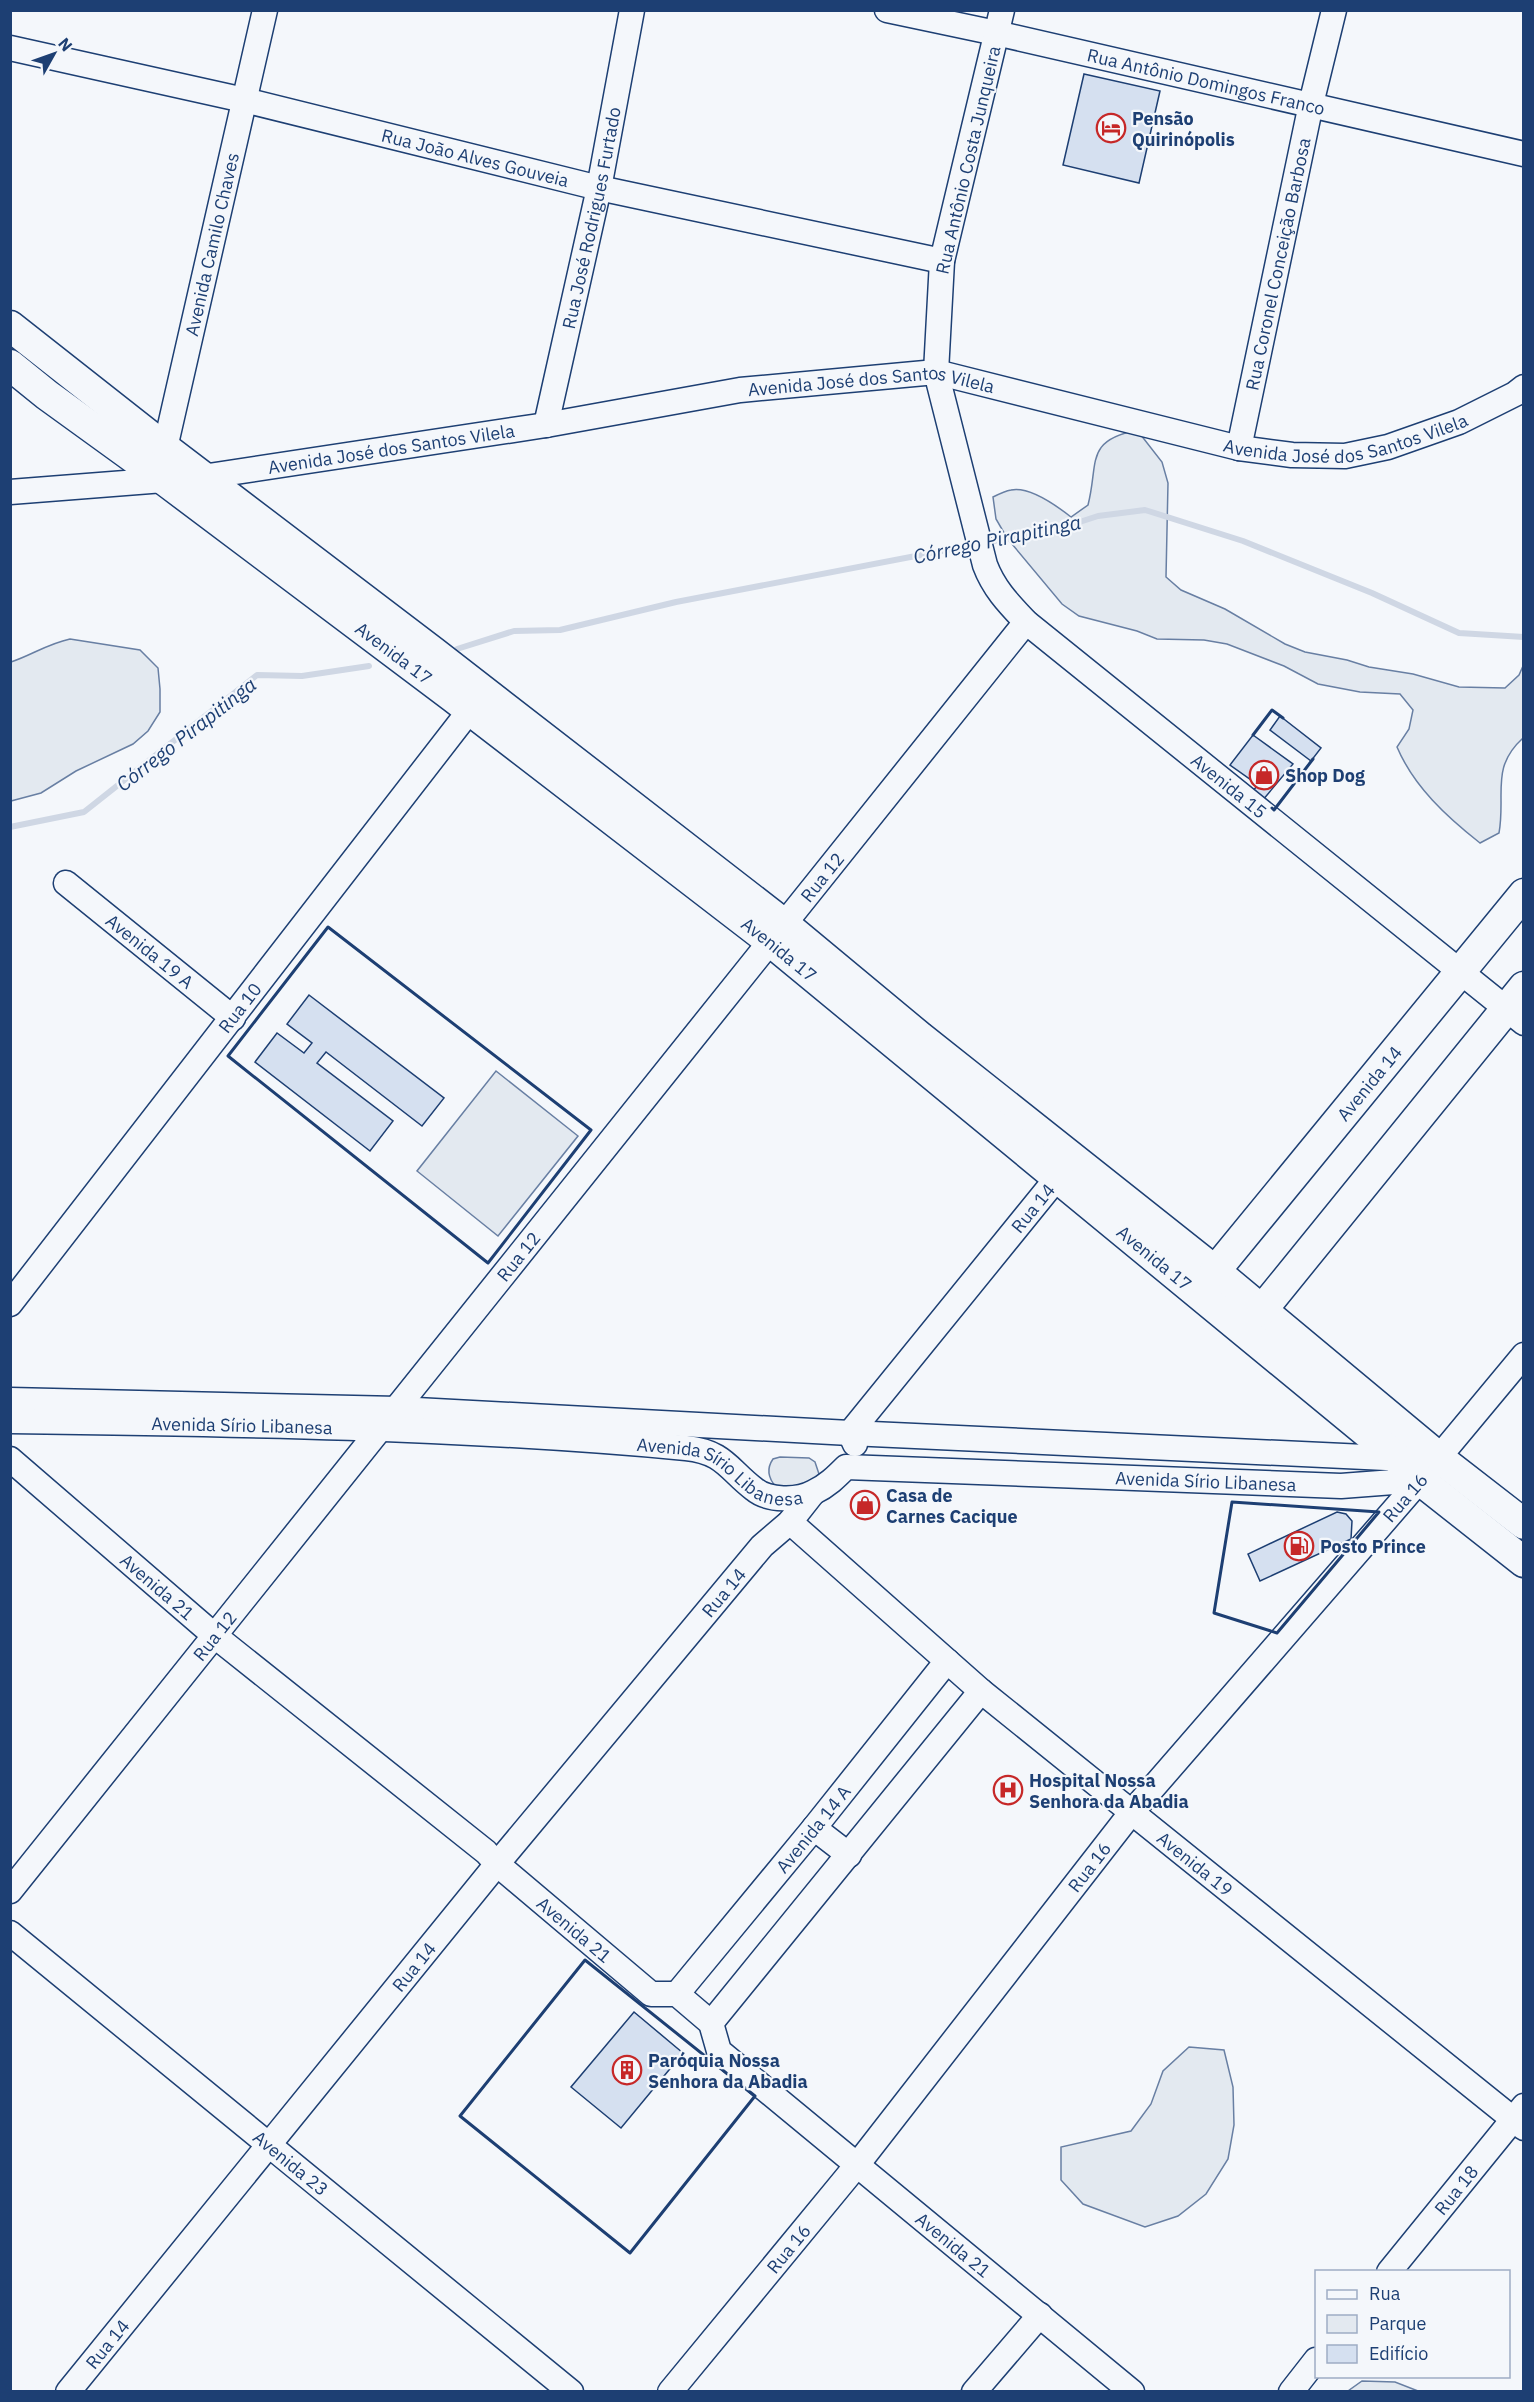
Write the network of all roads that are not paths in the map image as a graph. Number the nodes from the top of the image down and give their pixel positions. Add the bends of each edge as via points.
1 (265, 10) edge
2 (632, 10) edge
3 (887, 10) edge
4 (1334, 10) edge
5 (999, 22) edge
6 (10, 48) edge
7 (244, 100) junction
8 (1311, 104) junction
9 (1524, 154) edge
10 (599, 188) junction
11 (942, 261) junction
12 (10, 326) edge
13 (10, 365) edge
14 (936, 372) junction
15 (1524, 387) edge
16 (546, 425) junction
17 (165, 448) junction
18 (1239, 448) junction
19 (202, 477) junction
20 (163, 479) junction
21 (10, 492) edge
22 (974, 521) joint
23 (1026, 622) junction
24 (474, 702) junction
25 (66, 883) dead end
26 (1524, 894) edge
27 (777, 933) junction
28 (1460, 970) junction
29 (1518, 1006) edge
30 (233, 1018) junction
31 (1057, 1178) junction
32 (1215, 1271) junction
33 (10, 1304) edge
34 (1262, 1310) junction
35 (1524, 1355) edge
36 (10, 1400) edge
37 (390, 1418) junction
38 (10, 1421) edge
39 (752, 1428) junction
40 (850, 1434) junction
41 (1439, 1457) junction
42 (10, 1459) edge
43 (846, 1467) junction
44 (736, 1470) junction
45 (1410, 1470) junction
46 (812, 1494) junction
47 (766, 1497) junction
48 (790, 1522) junction
49 (1524, 1524) edge
50 (762, 1546) junction
51 (1524, 1562) edge
52 (215, 1636) junction
53 (947, 1661) junction
54 (981, 1691) junction
55 (1131, 1813) junction
56 (814, 1828) junction
57 (849, 1855) junction
58 (497, 1864) junction
59 (10, 1891) edge
60 (10, 1933) edge
61 (677, 1994) junction
62 (711, 2023) junction
63 (1520, 2117) edge
64 (270, 2146) junction
65 (857, 2164) junction
66 (1390, 2270) edge
67 (1040, 2315) junction
68 (1315, 2362) edge
69 (68, 2391) edge
70 (571, 2391) edge
71 (670, 2391) edge
72 (974, 2391) edge
73 (1132, 2391) edge
74 (1291, 2391) edge

1 - 7 street, Avenida Camilo Chaves
2 - 10 street, Rua José Rodrigues Furtado
3 - 5 street, Rua Antônio Domingos Franco
4 - 8 street, Rua Coronel Conceição Barbosa
5 - 8 street, Rua Antônio Domingos Franco
5 - 11 street, Rua Antônio Costa Junqueira
6 - 7 street, Rua João Alves Gouveia
7 - 10 street, Rua João Alves Gouveia
7 - 17 street, Avenida Camilo Chaves
8 - 9 street, Rua Antônio Domingos Franco
8 - 18 street, Rua Coronel Conceição Barbosa
10 - 11 street, Rua João Alves Gouveia
10 - 16 street, Rua José Rodrigues Furtado
11 - 14 street, Rua Antônio Costa Junqueira
12 - 17 main road, Avenida 17
13 - 20 main road, Avenida 17
14 - 16 street, Avenida José dos Santos Vilela via 740,390
14 - 18 street, Avenida José dos Santos Vilela
14 - 22 street, Rua Antônio Costa Junqueira
15 - 18 street, Avenida José dos Santos Vilela via 1459,422 1388,447 1345,456
16 - 19 street, Avenida José dos Santos Vilela
17 - 19 main road, Avenida 17
17 - 20 street, Avenida Camilo Chaves
19 - 20 street, Avenida José dos Santos Vilela
19 - 24 main road, Avenida 17
20 - 21 street, Avenida José dos Santos Vilela
20 - 24 main road, Avenida 17
22 - 23 street, Avenida 15 via 985,565 998,593
23 - 27 street, Rua 12
23 - 28 street, Avenida 15
24 - 27 main road, Avenida 17
24 - 30 street, Rua 10
25 - 30 street, Avenida 19 A
26 - 28 main road, Avenida 14
27 - 31 main road, Avenida 17
27 - 32 main road, Avenida 17 via 920,1037
27 - 37 street, Rua 12
28 - 29 street, Avenida 15
28 - 32 main road, Avenida 14
29 - 34 main road
30 - 33 street, Rua 10
31 - 40 street, Rua 14
31 - 45 main road, Avenida 17
32 - 34 main road, Avenida 17
34 - 41 main road, Avenida 17
35 - 41 street, Rua 16
36 - 37 street, Avenida Sírio Libanesa
37 - 38 street, Avenida Sírio Libanesa
37 - 39 street, Avenida Sírio Libanesa
37 - 44 street, Avenida Sírio Libanesa via 692,1449 718,1457
37 - 52 street, Rua 12
39 - 40 street, Avenida Sírio Libanesa
39 - 44 street via 734,1440 730,1456
40 - 43 street via 856,1447 854,1458
40 - 45 street, Avenida Sírio Libanesa
41 - 45 street, Avenida Sírio Libanesa
41 - 49 main road, Avenida 17
42 - 52 street, Avenida 21
43 - 45 street, Avenida Sírio Libanesa via 1341,1486
43 - 46 street, Avenida Sírio Libanesa
44 - 47 street, Avenida Sírio Libanesa
45 - 51 main road, Avenida 17
45 - 55 street, Rua 16
46 - 47 street, Avenida Sírio Libanesa
46 - 48 street, Rua 14
47 - 50 street
48 - 50 street, Rua 14
48 - 53 street, Avenida 19
50 - 58 street, Rua 14
52 - 58 street, Avenida 21
52 - 59 street, Rua 12
53 - 54 street, Avenida 19
53 - 56 street, Avenida 14 A
54 - 55 street, Avenida 19
54 - 57 street
55 - 63 street, Avenida 19 via 1396,2027
55 - 65 street, Rua 16
56 - 57 street
56 - 61 street, Avenida 14 A
57 - 62 street
58 - 61 street, Avenida 21 via 651,1994
58 - 64 street, Rua 14
60 - 64 street, Avenida 23
61 - 62 street
62 - 65 street, Avenida 21 via 719,2051
63 - 66 street, Rua 18
64 - 69 street, Rua 14
64 - 70 street, Avenida 23
65 - 67 street, Avenida 21
65 - 71 street, Rua 16
67 - 72 street
67 - 73 street, Avenida 21
68 - 74 street

